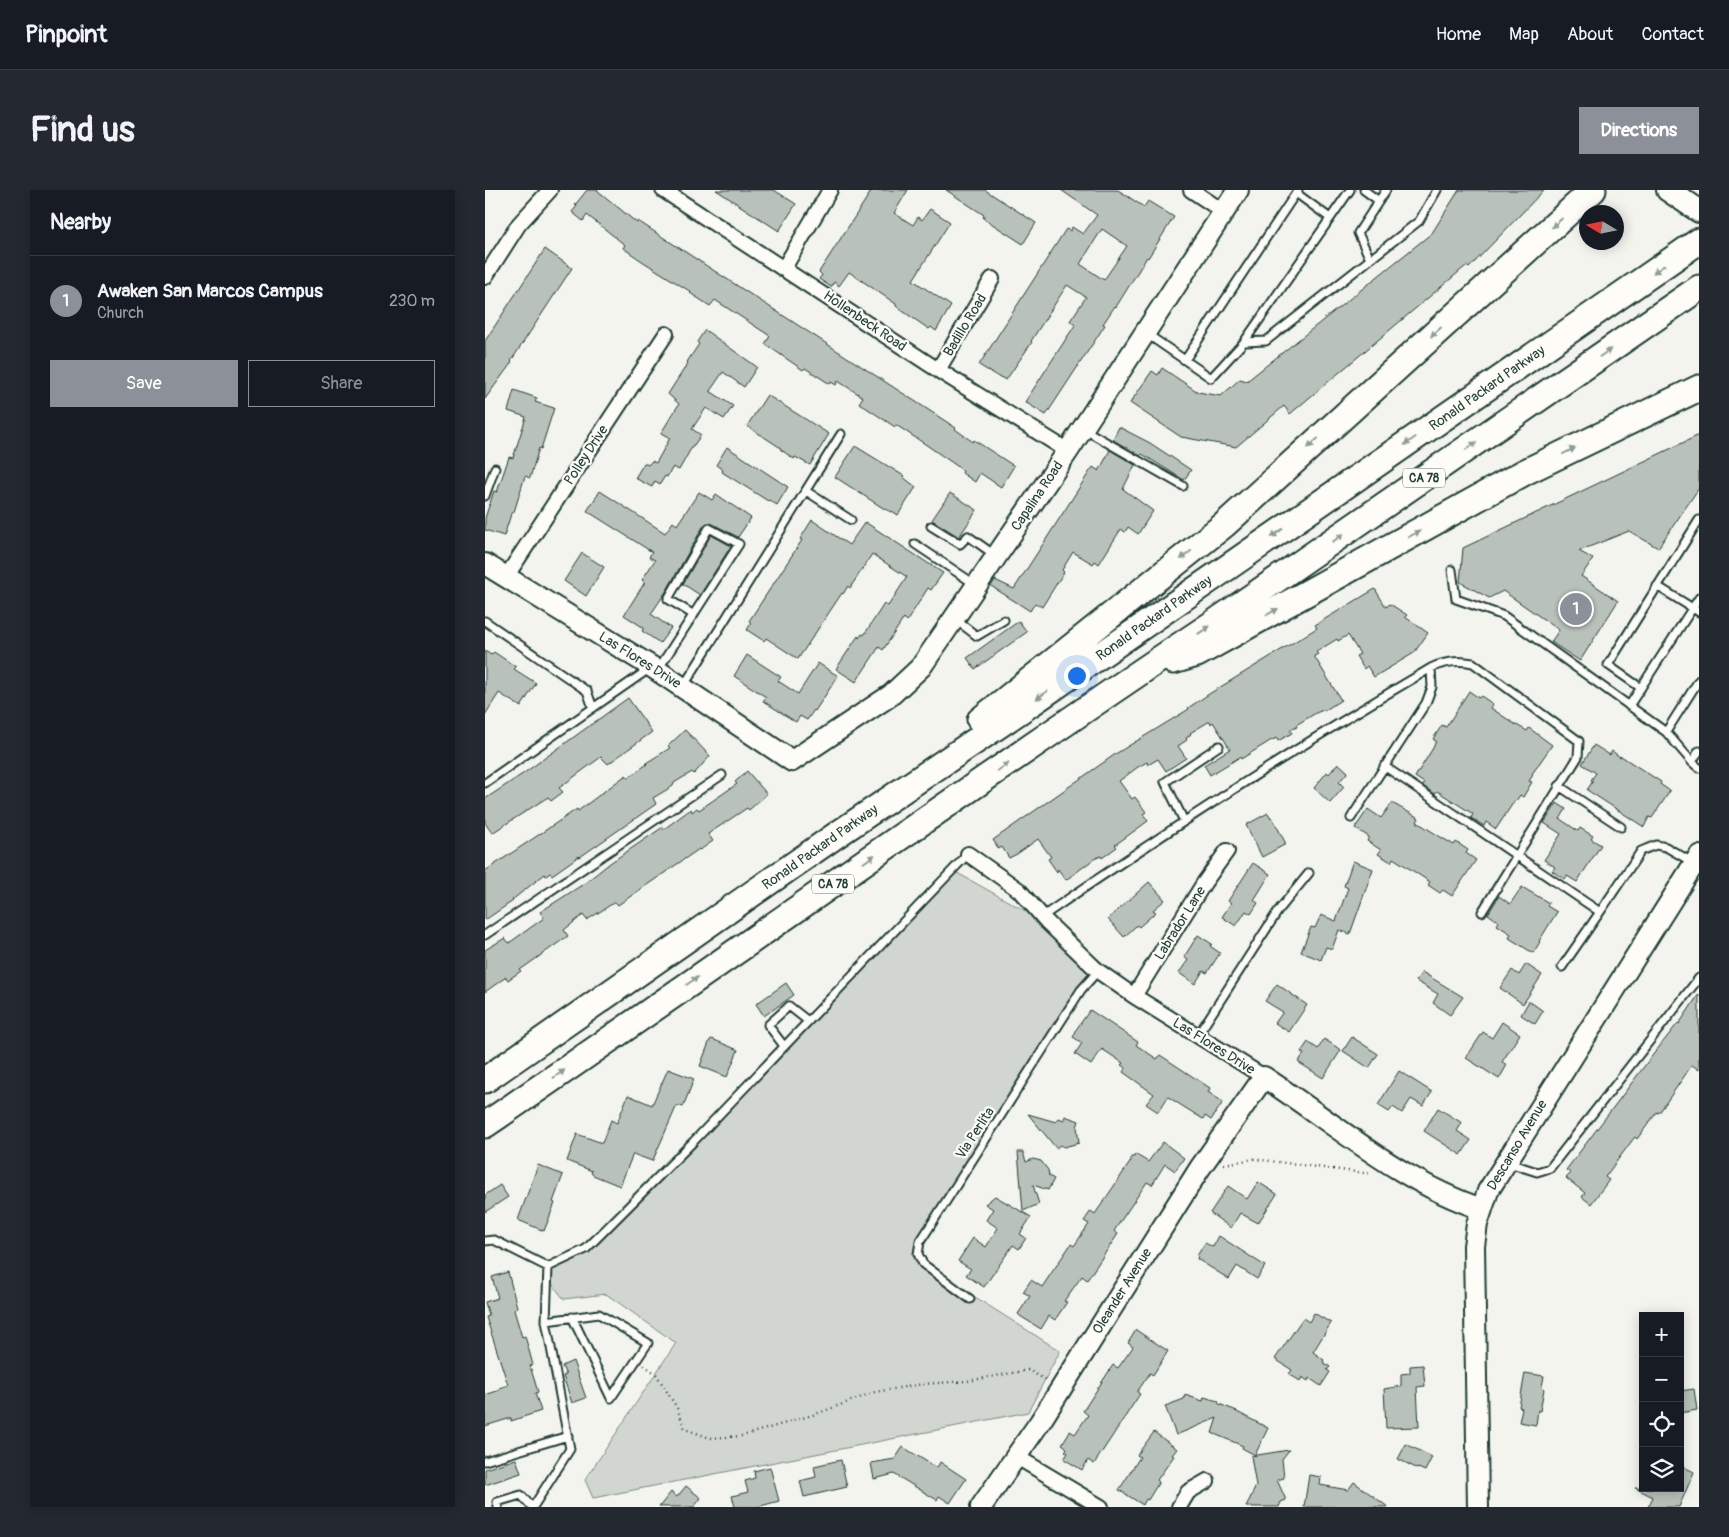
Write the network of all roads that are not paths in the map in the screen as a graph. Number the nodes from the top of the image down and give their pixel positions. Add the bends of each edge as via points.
1 (550, 190) edge
2 (663, 190) edge
3 (831, 190) edge
4 (1191, 190) edge
5 (1238, 190) edge
6 (1350, 190) edge
7 (1364, 190) edge
8 (1386, 190) edge
9 (1437, 190) edge
10 (1593, 190) edge
11 (1668, 190) edge
12 (1297, 191) edge
13 (1379, 201) junction
14 (1224, 212) junction
15 (1699, 212) edge
16 (1330, 218) junction
17 (1699, 241) edge
18 (1370, 259) junction
19 (783, 268) junction
20 (485, 277) edge
21 (992, 279) dead end
22 (1699, 288) edge
23 (1145, 332) junction
24 (666, 334) dead end
25 (1245, 342) junction
26 (1185, 360) junction
27 (938, 370) junction
28 (1699, 388) edge
29 (1082, 428) junction
30 (841, 434) dead end
31 (1068, 451) junction
32 (495, 468) dead end
33 (1183, 486) dead end
34 (806, 491) junction
35 (485, 496) edge
36 (851, 520) dead end
37 (1699, 520) edge
38 (931, 526) dead end
39 (915, 544) dead end
40 (996, 556) junction
41 (485, 564) edge
42 (1452, 570) dead end
43 (506, 577) junction
44 (977, 585) junction
45 (1657, 586) junction
46 (1699, 598) edge
47 (1696, 610) edge
48 (693, 615) junction
49 (954, 618) junction
50 (1004, 620) dead end
51 (485, 621) edge
52 (1148, 666) junction
53 (1431, 668) junction
54 (655, 669) junction
55 (1699, 680) edge
56 (683, 688) junction
57 (1641, 688) junction
58 (1629, 706) junction
59 (593, 708) junction
60 (1666, 732) junction
61 (1219, 746) dead end
62 (1699, 751) edge
63 (793, 760) joint
64 (1692, 762) junction
65 (1384, 766) junction
66 (1699, 768) edge
67 (722, 775) dead end
68 (485, 783) edge
69 (1559, 786) junction
70 (1351, 818) dead end
71 (1184, 821) junction
72 (1621, 827) dead end
73 (835, 836) junction
74 (1227, 851) dead end
75 (968, 854) joint
76 (1517, 856) junction
77 (1696, 860) edge
78 (1309, 873) dead end
79 (1482, 912) dead end
80 (1600, 912) junction
81 (1043, 916) junction
82 (485, 935) edge
83 (1562, 967) dead end
84 (1098, 971) junction
85 (1699, 978) edge
86 (1134, 996) junction
87 (808, 1022) junction
88 (1198, 1035) junction
89 (784, 1046) junction
90 (1264, 1077) junction
91 (485, 1080) edge
92 (485, 1125) edge
93 (1505, 1162) junction
94 (1482, 1209) junction
95 (485, 1241) edge
96 (548, 1267) junction
97 (970, 1299) dead end
98 (572, 1317) junction
99 (546, 1321) junction
100 (568, 1436) junction
101 (1017, 1457) junction
102 (485, 1461) edge
103 (1207, 1481) dead end
104 (498, 1507) edge
105 (532, 1507) edge
106 (981, 1507) edge
107 (1101, 1507) edge
108 (1179, 1507) edge
109 (1478, 1507) edge

1 - 20 street via 519,224
2 - 19 street, Hollenbeck Road
3 - 19 street
4 - 14 street
5 - 14 street, Capalina Road
6 - 16 lane
7 - 13 lane
8 - 13 lane
9 - 18 lane via 1419,221
10 -> 73 highway via 1224,525
11 - 15 main road
12 - 16 lane
12 - 26 lane
13 - 18 lane via 1358,233
14 - 23 street, Capalina Road
16 - 25 lane
17 -> 73 highway, Ronald Packard Parkway / CA 78
18 - 25 lane via 1266,341
19 - 27 street, Hollenbeck Road
21 - 27 street, Badillo Road
52 -> 22 highway, CA 78
23 - 26 lane
23 - 29 street, Capalina Road
24 - 43 street, Polley Drive
25 - 26 lane via 1211,378
27 - 31 street, Hollenbeck Road
52 -> 28 highway via 1197,654 1525,472
29 - 31 street, Capalina Road
29 - 33 lane
30 - 34 lane
31 - 40 street, Capalina Road
32 - 35 lane
34 - 36 lane
34 - 56 lane
37 - 45 lane
38 - 40 lane via 960,544 968,536
39 - 44 lane
40 - 44 street, Capalina Road
41 - 43 street, Las Flores Drive
42 - 58 lane via 1456,600 1504,616
43 - 54 street, Las Flores Drive
44 - 49 street, Capalina Road
45 - 47 lane
45 - 57 lane via 1608,665
46 - 47 lane
47 - 57 lane
48 - 48 lane via 739,544 709,528 668,599
48 - 54 lane
49 - 50 lane via 977,636
49 - 63 street, Capalina Road via 921,667 891,695
51 - 59 lane via 587,691
92 -> 52 highway, CA 78
53 - 65 lane via 1432,687 1426,703
53 - 69 lane via 1440,663 1473,663 1579,741 1578,757
53 - 71 lane via 1331,727
54 - 56 street, Las Flores Drive
54 - 59 lane
55 - 60 lane
56 - 63 street, Las Flores Drive
57 - 58 lane
58 - 60 lane
59 - 68 lane
60 - 64 lane
61 - 71 lane via 1165,782
62 - 64 lane
64 - 66 lane
65 - 70 lane
65 - 76 lane
67 - 82 lane
69 - 72 lane
69 - 76 lane
71 - 81 lane
73 - 91 highway, Ronald Packard Parkway / CA 78
74 - 86 street, Labrador Lane
75 - 81 street, Las Flores Drive via 1019,890
75 - 87 lane
76 - 79 lane
76 - 80 lane
77 - 80 lane via 1666,847 1656,846 1641,851
77 - 93 street, Descanso Avenue
78 - 88 lane via 1278,910
80 - 83 lane
81 - 84 street, Las Flores Drive
84 - 86 street, Las Flores Drive
84 - 97 lane, Via Perlita via 1081,990 920,1242 918,1254 923,1264
85 - 93 lane via 1550,1168 1537,1172
86 - 88 street, Las Flores Drive
87 - 89 lane
87 - 89 lane via 789,1006 768,1025
88 - 90 street, Las Flores Drive
89 - 96 lane via 586,1249
90 - 94 street, Las Flores Drive via 1411,1176
90 - 101 street, Oleander Avenue via 1200,1168
93 - 94 street, Descanso Avenue via 1488,1191
94 - 109 street, Descanso Avenue via 1474,1246
95 - 96 lane via 495,1240
96 - 99 lane
98 - 98 lane via 599,1314 648,1343 611,1398
98 - 99 lane
99 - 100 lane
100 - 102 lane
100 - 105 lane via 570,1449
101 - 106 street, Oleander Avenue
101 - 107 street
103 - 108 street via 1188,1492
104 - 105 lane via 497,1502 521,1495

